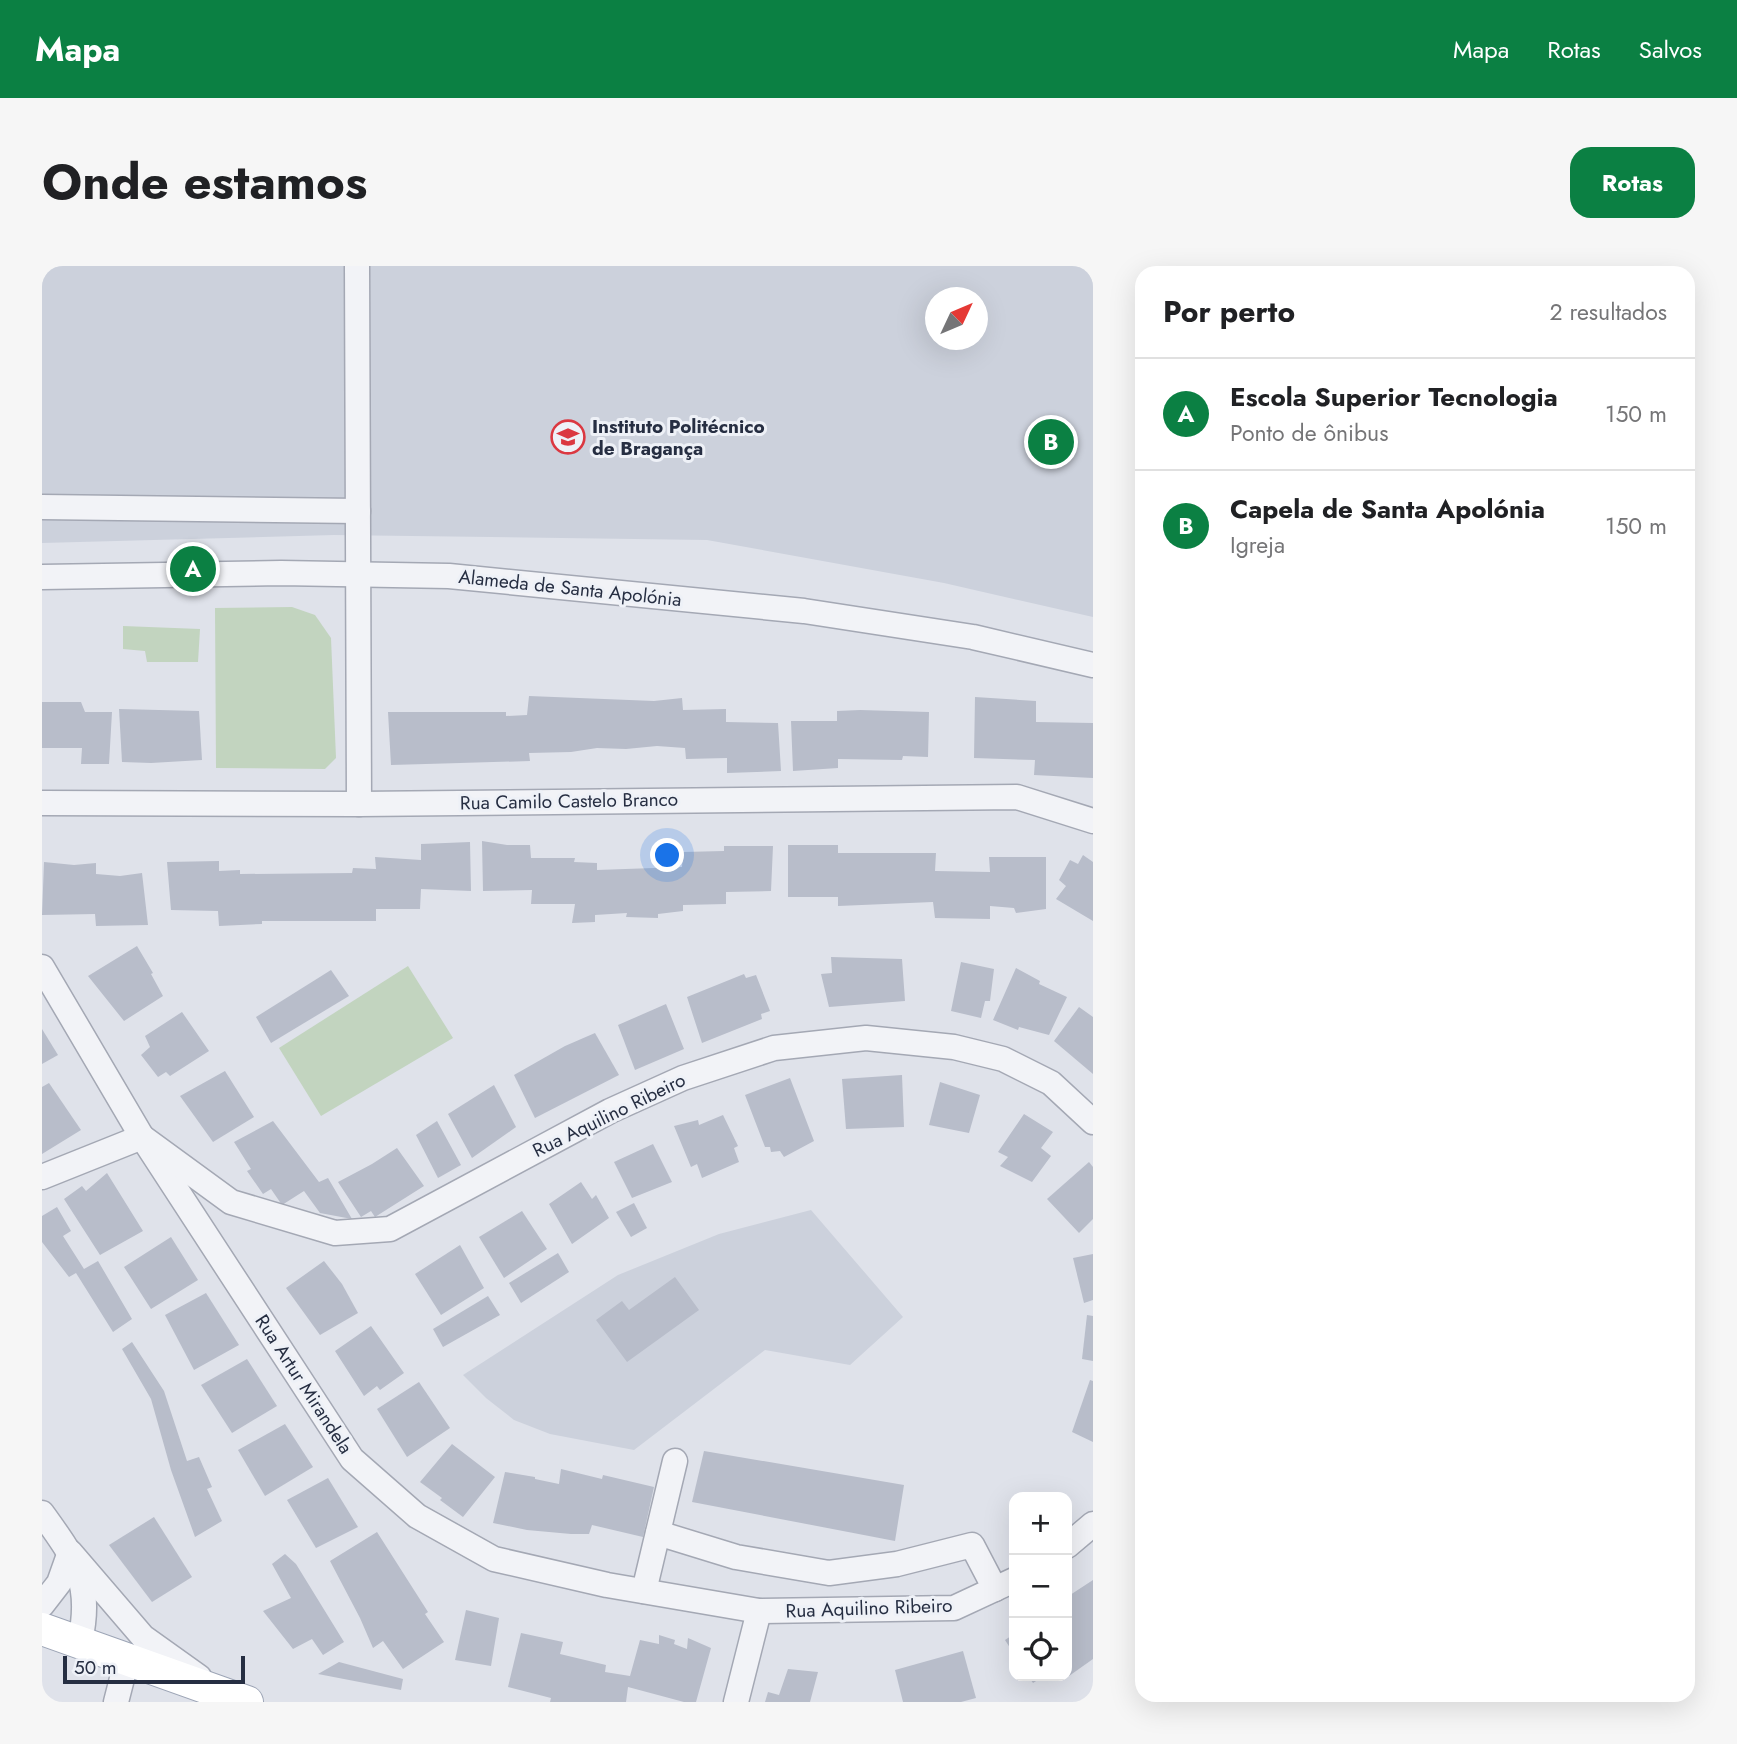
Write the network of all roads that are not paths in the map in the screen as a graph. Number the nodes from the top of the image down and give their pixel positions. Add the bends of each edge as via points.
1 (357, 266) edge
2 (42, 507) edge
3 (358, 511) junction
4 (358, 573) junction
5 (42, 577) edge
6 (1093, 665) edge
7 (359, 804) junction
8 (47, 807) edge
9 (1093, 821) edge
10 (42, 967) edge
11 (1093, 1122) edge
12 (142, 1137) junction
13 (42, 1177) edge
14 (675, 1461) dead end
15 (42, 1513) edge
16 (1093, 1524) edge
17 (658, 1532) junction
18 (1072, 1542) edge
19 (70, 1552) junction
20 (1005, 1584) edge
21 (644, 1591) junction
22 (42, 1605) edge
23 (760, 1611) junction
24 (42, 1629) edge
25 (80, 1641) junction
26 (127, 1659) junction
27 (216, 1690) junction
28 (116, 1702) edge
29 (247, 1702) edge
30 (736, 1702) edge

1 - 3 street
2 - 3 street
3 - 4 street
4 - 5 street, Alameda de Santa Apolónia
4 - 6 street, Alameda de Santa Apolónia via 449,576 804,611 973,637
4 - 7 street
7 - 8 street, Rua Camilo Castelo Branco
7 - 9 street, Rua Camilo Castelo Branco via 1017,797
10 - 12 street, Rua Artur Mirandela
11 - 12 street, Rua Aquilino Ribeiro via 1051,1083 1003,1059 954,1047 866,1038 774,1048 683,1078 610,1111 390,1229 335,1233 231,1202
12 - 13 street
12 - 21 street, Rua Artur Mirandela via 352,1459 417,1516 495,1559
14 - 17 street
15 - 19 street
16 - 18 street
17 - 20 street via 736,1558 829,1573 897,1564 972,1545
17 - 21 street
19 - 22 street via 59,1583
19 - 25 street via 85,1595
19 - 27 street via 143,1637
20 - 23 street, Rua Aquilino Ribeiro via 954,1608
21 - 23 street, Rua Artur Mirandela
23 - 30 street
24 - 25 main road
25 - 26 main road
26 - 27 main road
26 - 28 street
27 - 29 main road

